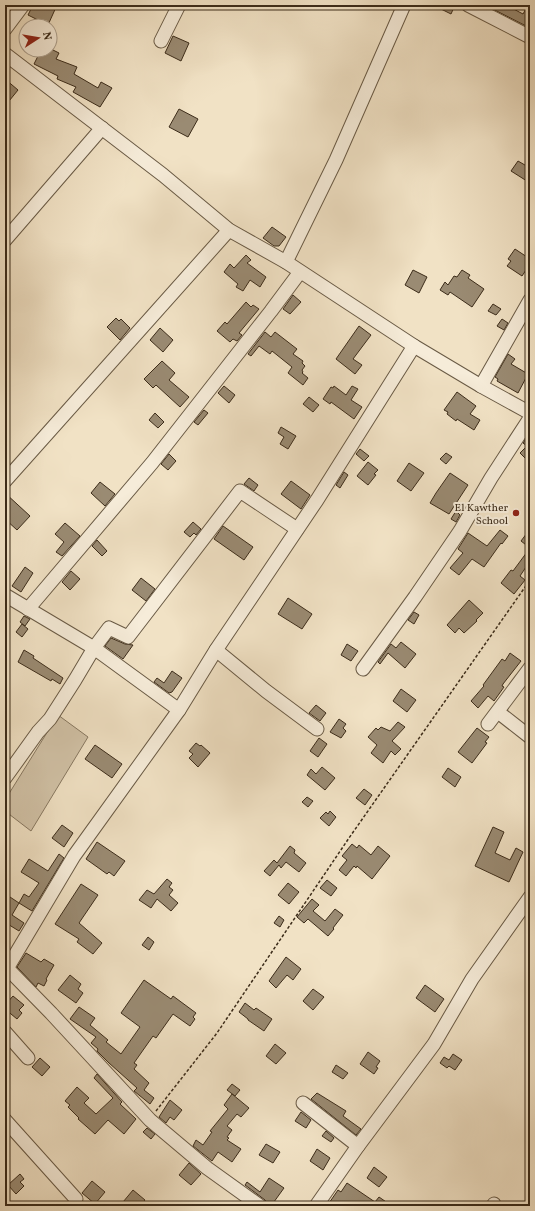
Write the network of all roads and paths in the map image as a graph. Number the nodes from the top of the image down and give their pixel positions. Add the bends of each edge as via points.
1 (23, 5) edge
2 (179, 5) edge
3 (404, 5) edge
4 (468, 5) edge
5 (5, 29) edge
6 (530, 37) edge
7 (161, 41) dead end
8 (5, 54) edge
9 (102, 128) junction
10 (229, 230) junction
11 (5, 240) edge
12 (286, 262) junction
13 (300, 272) junction
14 (530, 300) edge
15 (414, 346) junction
16 (481, 386) junction
17 (530, 413) edge
18 (530, 418) edge
19 (5, 481) edge
20 (297, 529) junction
21 (530, 580) edge
22 (5, 595) edge
23 (28, 609) junction
24 (94, 648) junction
25 (216, 650) junction
26 (530, 668) edge
27 (363, 669) dead end
28 (179, 710) junction
29 (498, 712) junction
30 (488, 724) dead end
31 (317, 729) dead end
32 (530, 737) edge
33 (5, 778) edge
34 (530, 896) edge
35 (6, 970) edge
36 (5, 1032) edge
37 (28, 1058) dead end
38 (303, 1104) dead end
39 (5, 1120) edge
40 (150, 1120) junction
41 (358, 1146) junction
42 (76, 1199) dead end
43 (260, 1206) edge
44 (316, 1206) edge

1 - 5 street
2 - 7 street
3 - 12 street via 336,160
4 - 6 street
8 - 9 street
9 - 10 street
9 - 11 street
10 - 12 street
10 - 19 street
12 - 13 street
13 - 15 street
13 - 23 street via 152,463
14 - 16 street
15 - 16 street
15 - 20 street
16 - 17 street
18 - 27 street via 460,531
20 - 24 street via 240,491 128,637 109,628
20 - 25 street
21 - 40 path via 349,838 217,1033
22 - 23 street
23 - 24 street
24 - 28 street
24 - 33 street via 50,718
25 - 28 street
25 - 31 street
26 - 29 street
28 - 35 street via 74,856
29 - 30 street
29 - 32 street
34 - 41 street via 472,979 434,1044
35 - 40 street via 51,1013
36 - 37 street
38 - 41 street
39 - 42 street
40 - 43 street via 207,1168
41 - 44 street

